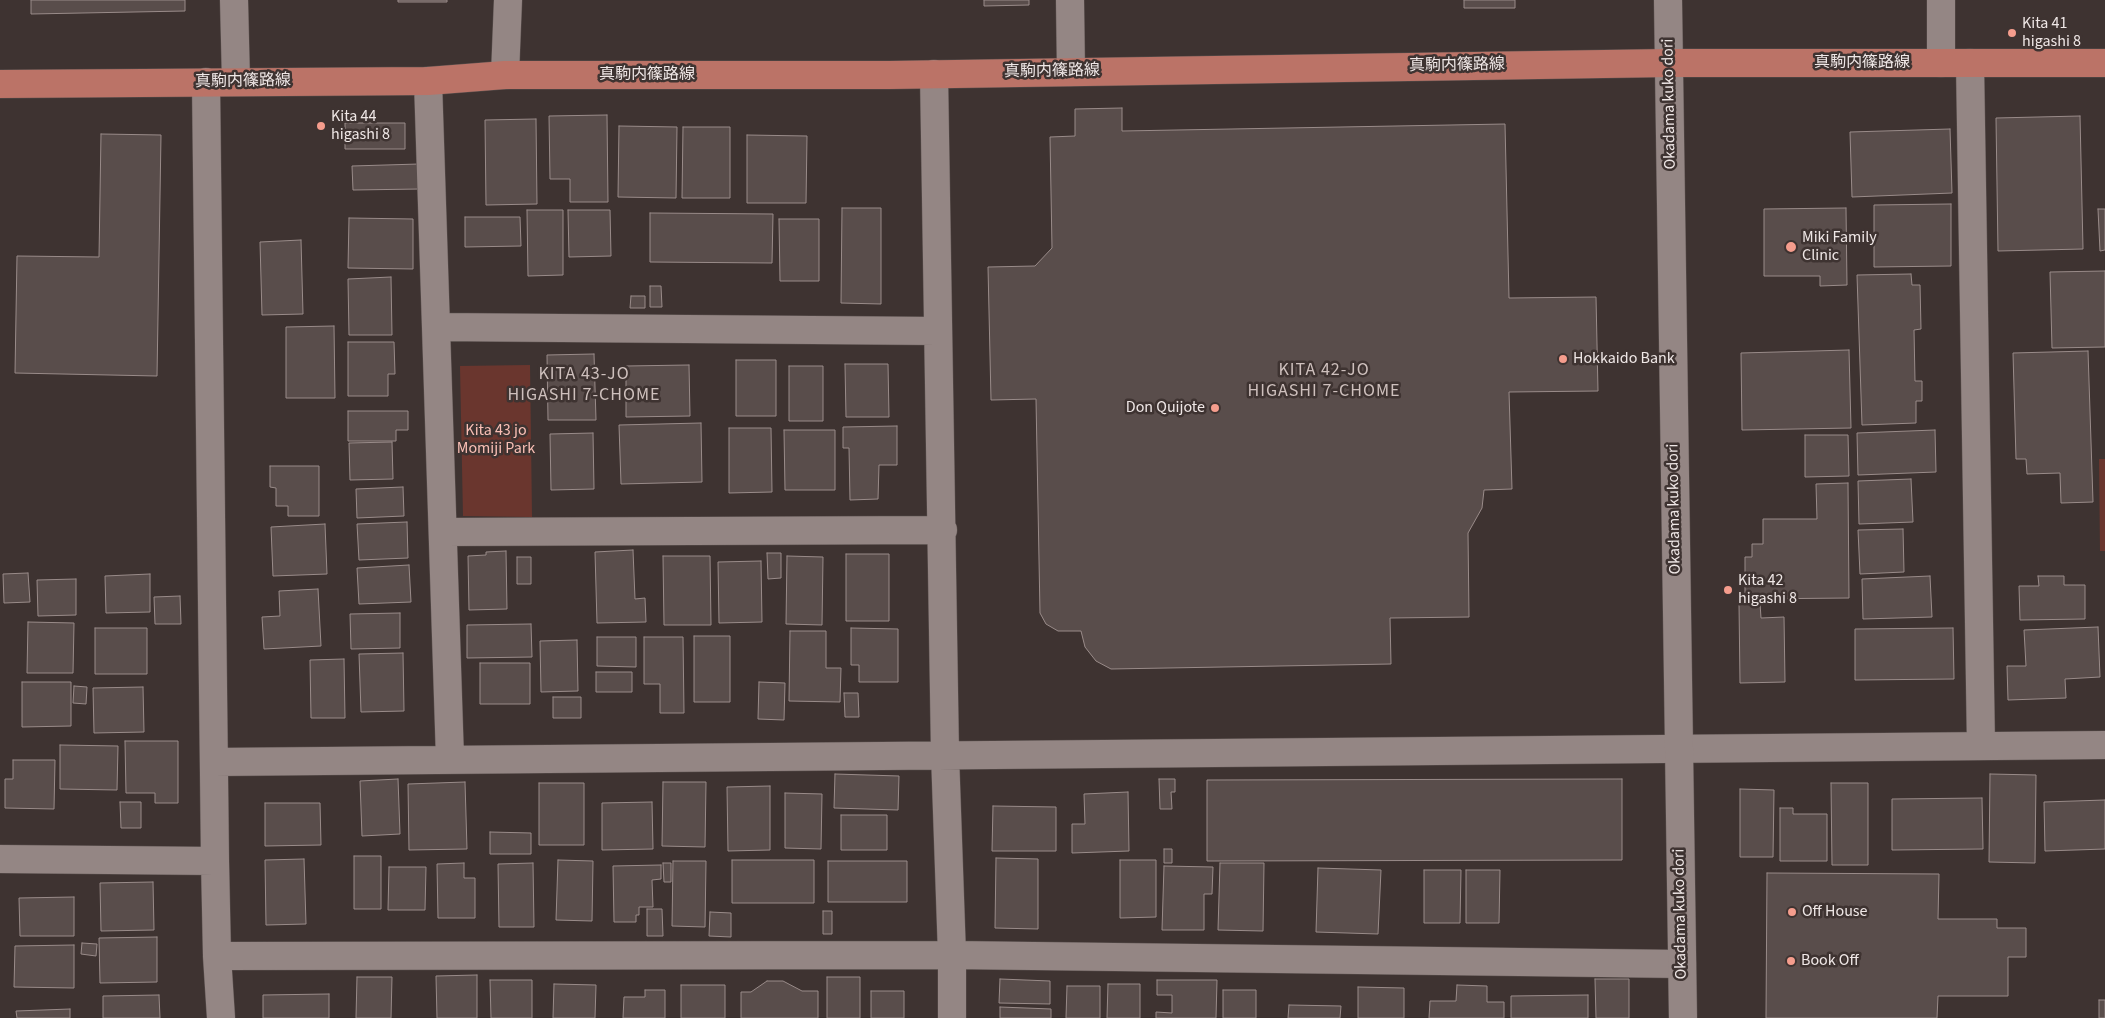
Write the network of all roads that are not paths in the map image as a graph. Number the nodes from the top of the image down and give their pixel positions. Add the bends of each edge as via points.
1 (234, 0) edge
2 (508, 0) edge
3 (1070, 0) edge
4 (1668, 0) edge
5 (1941, 0) edge
6 (1669, 63) junction
7 (1941, 63) junction
8 (1970, 63) junction
9 (2105, 63) edge
10 (1071, 72) junction
11 (934, 74) junction
12 (505, 75) junction
13 (236, 81) junction
14 (428, 81) junction
15 (206, 82) junction
16 (0, 84) edge
17 (436, 328) junction
18 (937, 331) junction
19 (942, 530) junction
20 (443, 532) junction
21 (2105, 744) edge
22 (1981, 746) junction
23 (1678, 749) junction
24 (945, 754) junction
25 (450, 759) junction
26 (214, 762) junction
27 (0, 859) edge
28 (215, 861) junction
29 (217, 956) junction
30 (952, 956) junction
31 (1682, 964) junction
32 (221, 1018) edge
33 (952, 1018) edge
34 (1683, 1018) edge

1 - 13 street
2 - 12 street
3 - 10 street
4 - 6 street, Okadama kuko dori
5 - 7 street
6 - 7 main road, 真駒内篠路線
6 - 10 main road, 真駒内篠路線
6 - 23 street, Okadama kuko dori
7 - 8 main road, 真駒内篠路線
8 - 9 main road, 真駒内篠路線
8 - 22 street
10 - 11 main road, 真駒内篠路線
11 - 12 main road, 真駒内篠路線
11 - 18 street
12 - 14 main road, 真駒内篠路線
13 - 14 main road, 真駒内篠路線
13 - 15 main road, 真駒内篠路線
14 - 17 street
15 - 16 main road, 真駒内篠路線
15 - 26 street
17 - 18 street
17 - 20 street
18 - 19 street
19 - 20 street
19 - 24 street
20 - 25 street
21 - 22 street
22 - 23 street
23 - 24 street
23 - 31 street, Okadama kuko dori
24 - 25 street
24 - 30 street
25 - 26 street
26 - 28 street
27 - 28 street
28 - 29 street
29 - 30 street
29 - 32 street
30 - 31 street
30 - 33 street
31 - 34 street, Okadama kuko dori

